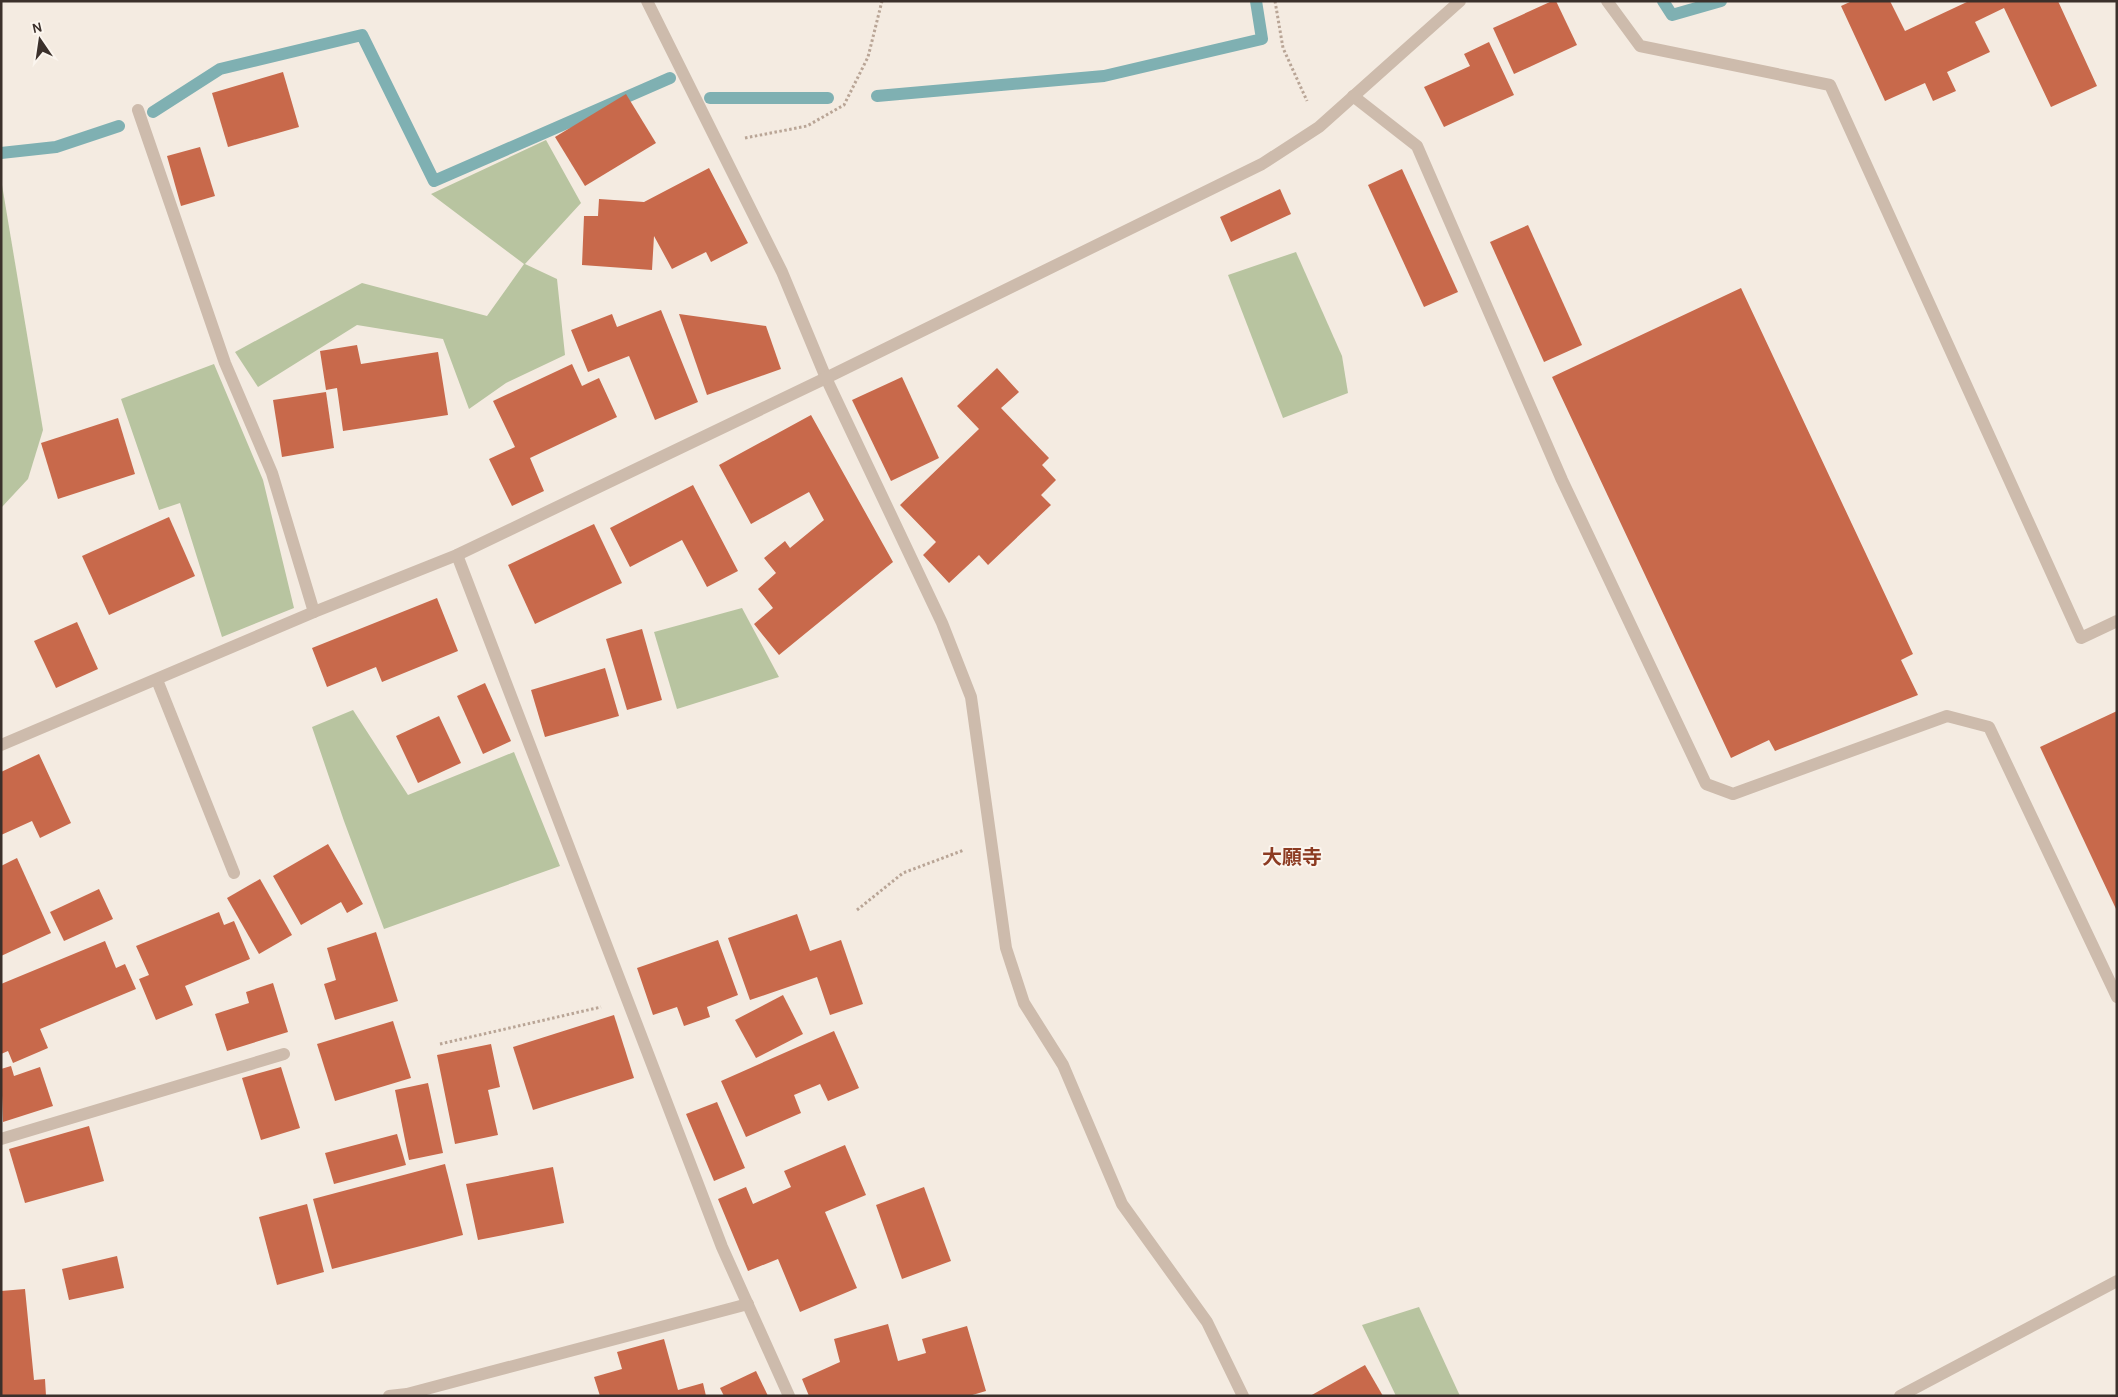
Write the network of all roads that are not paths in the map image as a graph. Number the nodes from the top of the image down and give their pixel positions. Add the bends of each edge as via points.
1 (647, 1) edge
2 (1460, 1) edge
3 (1607, 1) edge
4 (1353, 96) junction
5 (138, 110) dead end
6 (826, 378) junction
7 (457, 554) junction
8 (314, 612) junction
9 (2117, 621) edge
10 (157, 680) junction
11 (1, 745) edge
12 (234, 873) dead end
13 (2117, 997) edge
14 (284, 1054) dead end
15 (1, 1138) edge
16 (2117, 1281) edge
17 (748, 1304) junction
18 (389, 1396) edge
19 (789, 1396) edge
20 (1242, 1396) edge
21 (1900, 1396) edge

1 - 6 street via 782,272
2 - 4 street
3 - 9 street via 1640,46 1830,85 2081,638
4 - 6 street via 1319,127 1262,164
4 - 13 street via 1417,146 1562,480 1706,784 1733,794 1947,716 1989,727
5 - 8 street via 224,363 272,473
6 - 7 street
6 - 20 street via 942,623 971,697 1006,948 1024,1003 1063,1066 1122,1204 1208,1322
7 - 8 street
7 - 17 street via 722,1247
8 - 10 street
10 - 11 street
10 - 12 street
14 - 15 street
16 - 21 street
17 - 18 street via 407,1394
17 - 19 street

